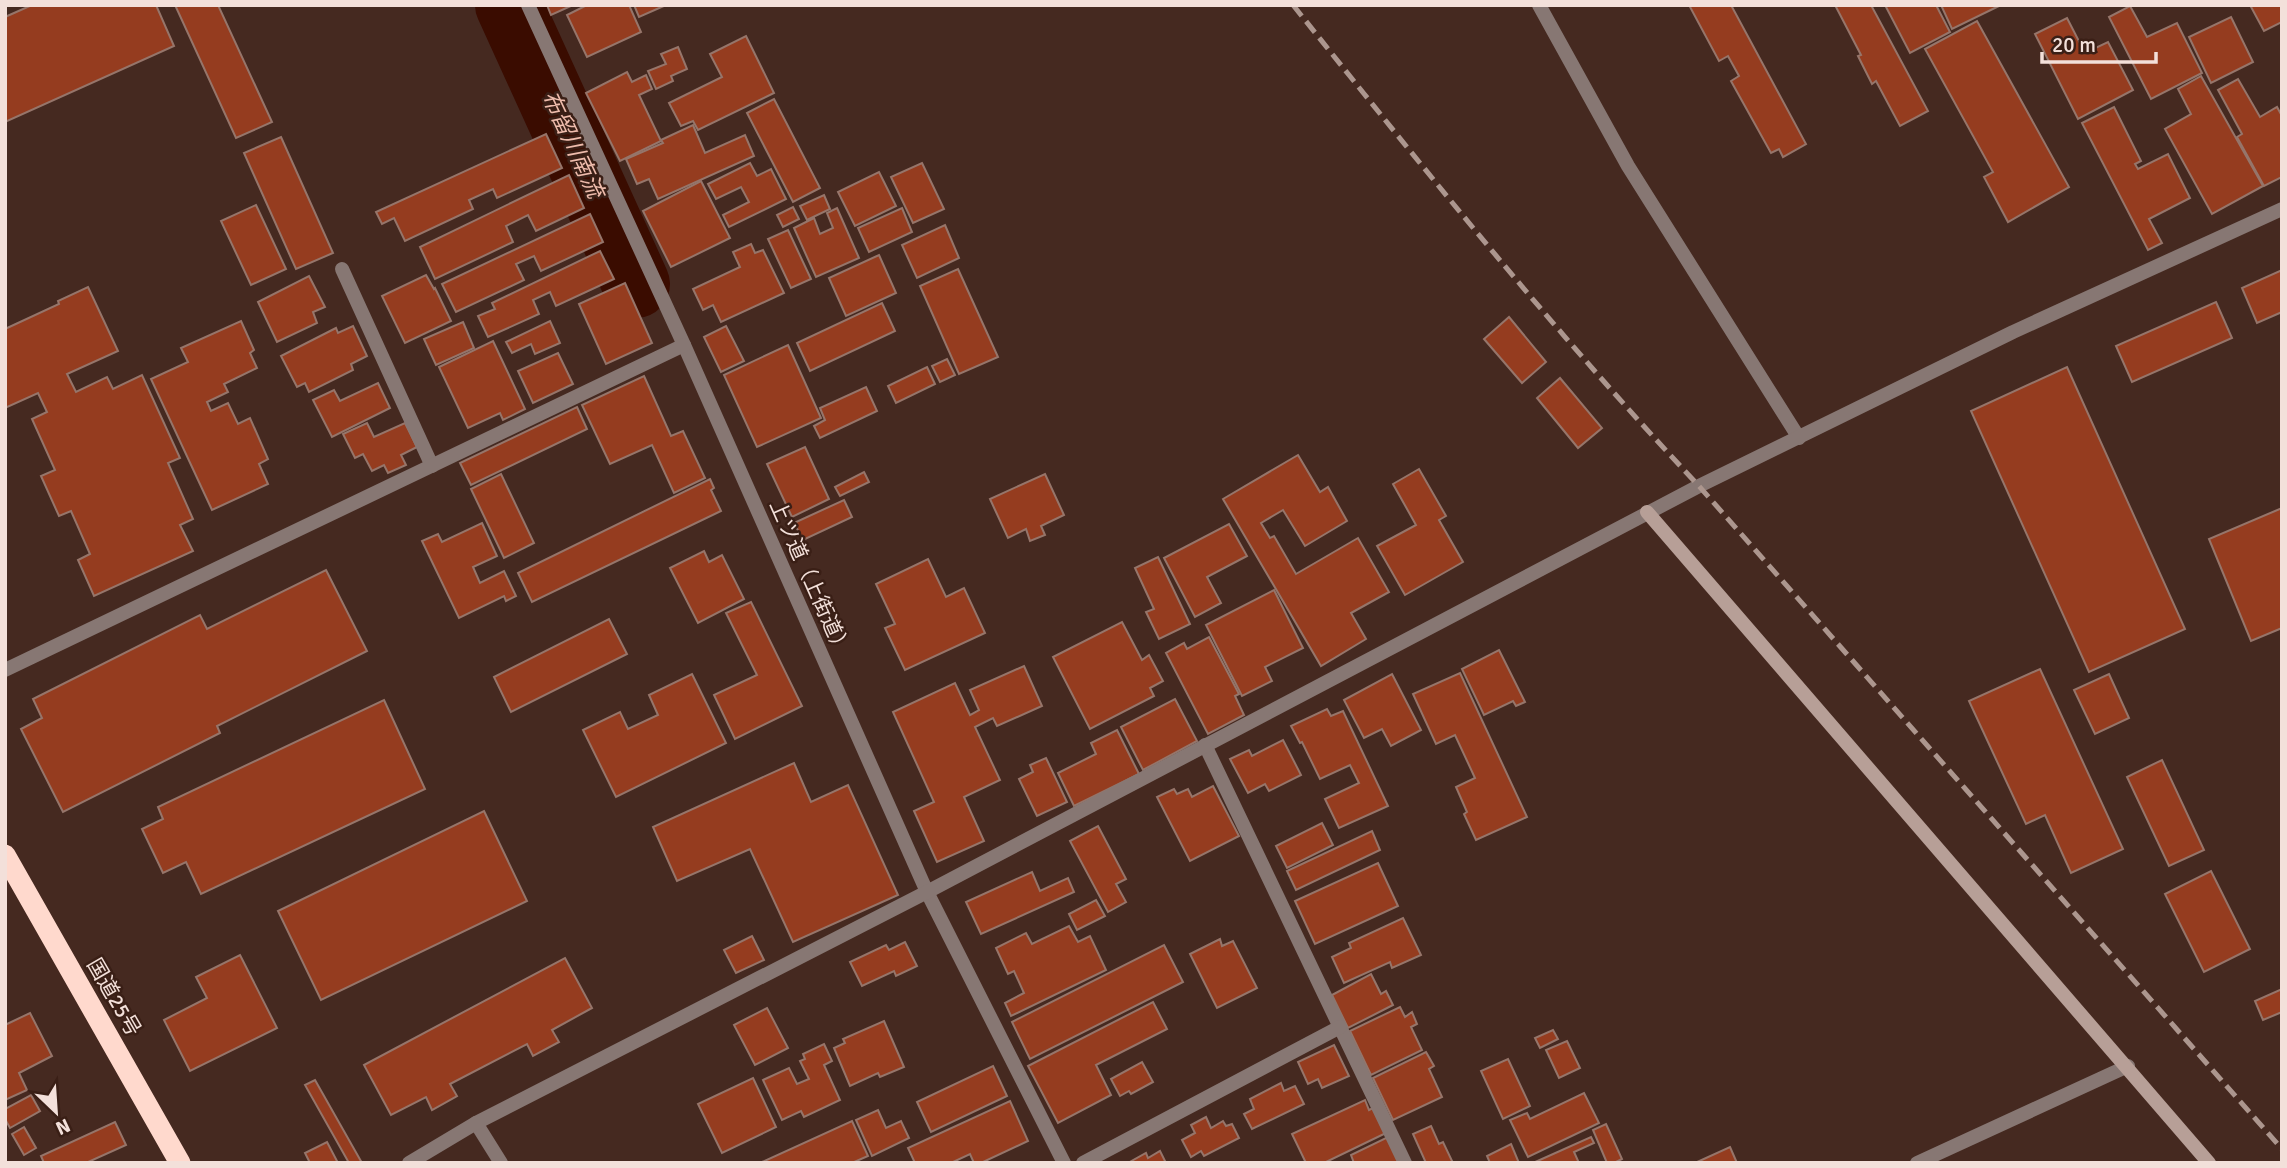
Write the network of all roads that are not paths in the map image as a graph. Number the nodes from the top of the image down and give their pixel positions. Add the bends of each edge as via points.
1 (528, 5) edge
2 (1539, 5) edge
3 (2282, 209) edge
4 (342, 269) dead end
5 (684, 345) junction
6 (1799, 438) junction
7 (432, 466) junction
8 (1647, 512) junction
9 (5, 670) edge
10 (1205, 745) junction
11 (5, 855) edge
12 (927, 892) junction
13 (1340, 1027) junction
14 (2127, 1066) junction
15 (476, 1123) junction
16 (180, 1163) edge
17 (409, 1163) edge
18 (501, 1163) edge
19 (1065, 1163) edge
20 (1083, 1163) edge
21 (1405, 1163) edge
22 (1917, 1163) edge
23 (2209, 1163) edge

1 - 5 street, 上ツ道（上街道）
2 - 6 street via 1628,166
3 - 6 street via 2014,332
4 - 7 street
5 - 7 street
5 - 12 street, 上ツ道（上街道）
6 - 8 street
7 - 9 street
8 - 10 street
8 - 14 street
10 - 12 street
10 - 13 street
11 - 16 highway, 国道25号
12 - 15 street
12 - 19 street, 上ツ道（上街道）
13 - 20 street
13 - 21 street
14 - 22 street
14 - 23 street
15 - 17 street
15 - 18 street

